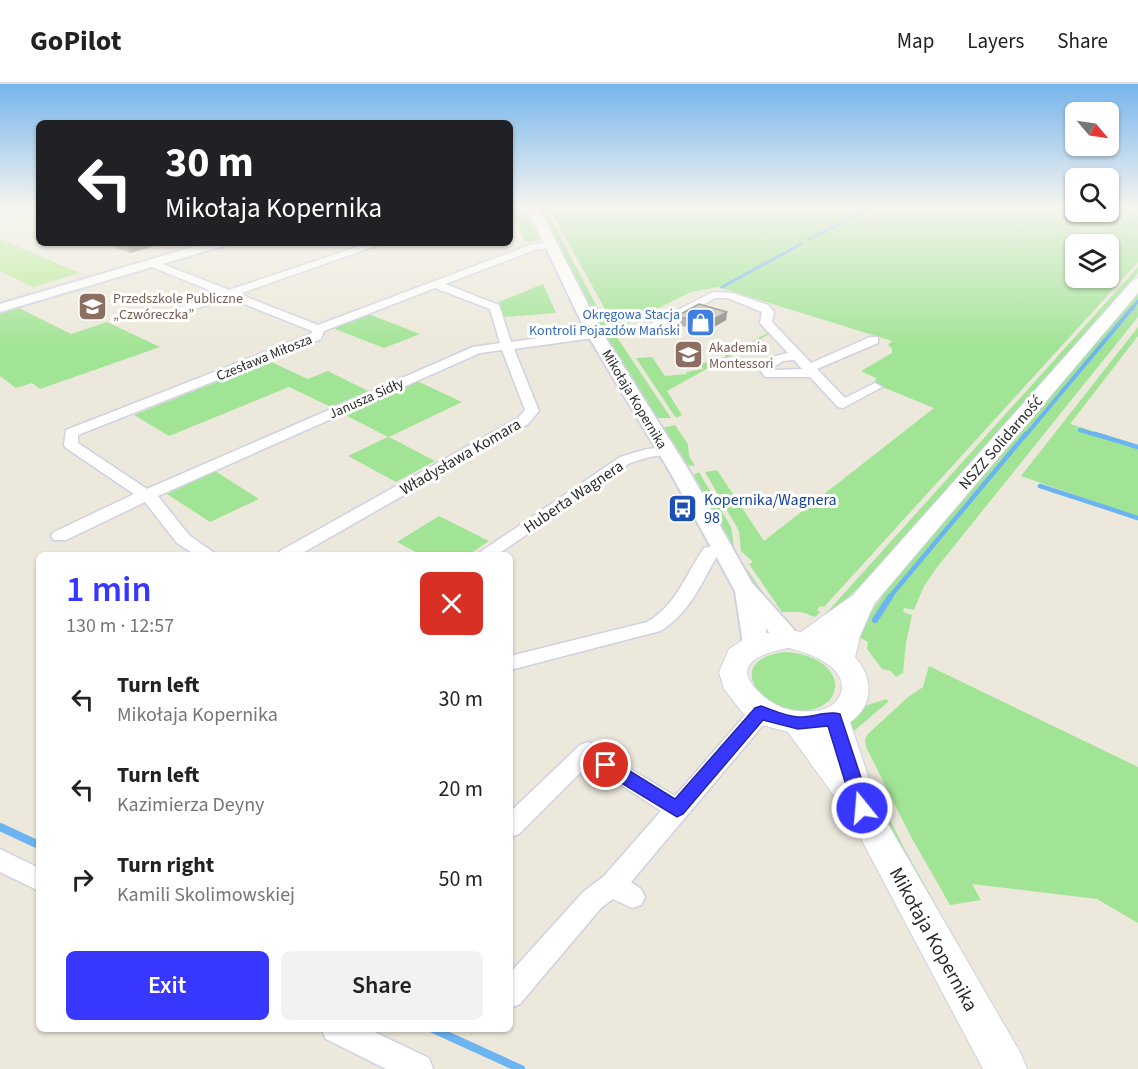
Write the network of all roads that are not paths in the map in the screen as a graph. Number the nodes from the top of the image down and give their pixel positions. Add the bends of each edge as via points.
1 (182, 254) edge
2 (346, 254) edge
3 (514, 254) edge
4 (556, 254) edge
5 (151, 263) junction
6 (1138, 283) edge
7 (434, 284) junction
8 (230, 293) junction
9 (0, 308) edge
10 (184, 309) dead end
11 (318, 328) junction
12 (596, 334) junction
13 (874, 340) dead end
14 (506, 344) junction
15 (796, 356) junction
16 (810, 370) junction
17 (875, 387) dead end
18 (667, 451) junction
19 (146, 495) junction
20 (60, 536) dead end
21 (722, 549) junction
22 (203, 552) edge
23 (291, 552) edge
24 (489, 552) edge
25 (743, 586) junction
26 (862, 601) junction
27 (797, 640) junction
28 (754, 644) junction
29 (840, 660) junction
30 (513, 662) edge
31 (761, 712) junction
32 (834, 718) junction
33 (798, 723) junction
34 (862, 808) junction
35 (677, 809) junction
36 (513, 824) edge
37 (0, 860) edge
38 (36, 878) edge
39 (513, 991) edge
40 (342, 1032) edge
41 (418, 1069) edge
42 (1006, 1069) edge

1 - 5 street
2 - 8 street
3 - 7 street
4 - 12 street, Mikołaja Kopernika
5 - 8 street, Czesława Miłosza
5 - 9 street
6 - 26 main road, NSZZ Solidarność
7 - 11 street
7 - 14 street, Władysława Komara via 492,305
8 - 10 street
8 - 11 street, Czesława Miłosza
11 - 19 street, Czesława Miłosza via 317,336 71,433 71,445
12 - 14 street, Janusza Sidły
12 - 15 street, Janusza Sidły via 648,330 720,294 764,307 768,312 766,323
12 - 18 street, Mikołaja Kopernika
13 - 16 street
14 - 19 street, Janusza Sidły via 477,350
14 - 23 street, Władysława Komara via 531,407 528,417
15 - 16 street
15 - 16 street via 780,358 764,367 777,375
16 - 17 street via 843,404
18 - 21 street, Mikołaja Kopernika
18 - 24 street, Huberta Wagnera via 625,460
19 - 20 street, Janusza Sidły
19 - 22 street via 155,501 183,539
21 - 25 street, Mikołaja Kopernika
21 - 30 street via 710,552 679,607 653,627
25 - 27 street, Mikołaja Kopernika
25 - 28 street, Mikołaja Kopernika via 753,621
26 - 27 main road, NSZZ Solidarność
26 - 29 main road, NSZZ Solidarność
27 - 28 main road
27 - 29 main road, Mikołaja Kopernika via 824,649
28 - 31 main road via 735,662 733,675 736,688
29 - 32 main road via 855,689 846,710
31 - 33 main road
31 - 35 street
32 - 33 main road
32 - 34 main road, Mikołaja Kopernika
33 - 34 main road, Mikołaja Kopernika
34 - 42 main road, Mikołaja Kopernika
35 - 36 street via 588,751
35 - 39 street via 622,891 592,900
37 - 38 street
40 - 41 street

